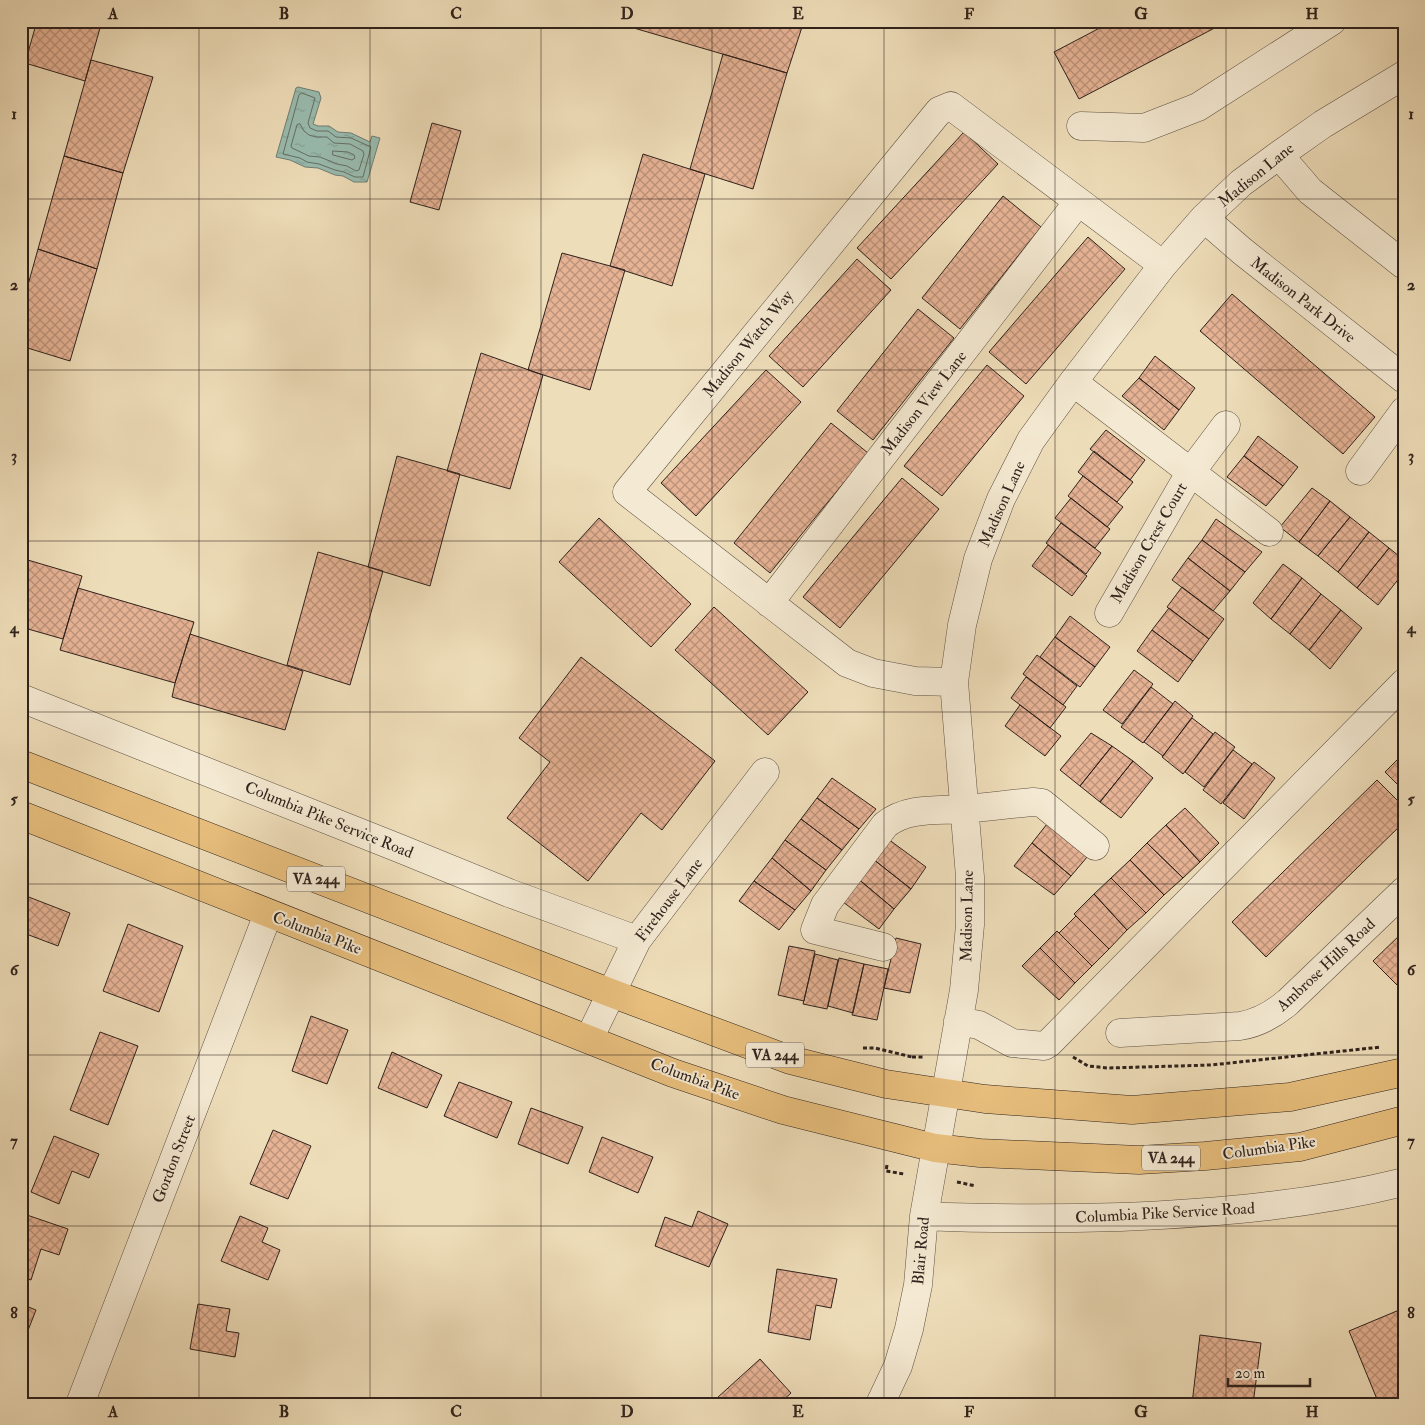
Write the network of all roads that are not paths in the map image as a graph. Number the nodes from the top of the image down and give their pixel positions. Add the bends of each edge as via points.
1 (1332, 21) edge
2 (1404, 75) edge
3 (1080, 126) dead end
4 (1279, 155) junction
5 (1078, 202) junction
6 (1204, 218) junction
7 (1163, 265) junction
8 (1404, 266) edge
9 (1404, 379) edge
10 (1074, 382) junction
11 (1404, 411) edge
12 (1226, 425) dead end
13 (1360, 470) dead end
14 (1190, 473) junction
15 (1269, 532) dead end
16 (768, 603) junction
17 (1108, 613) dead end
18 (954, 682) junction
19 (1404, 683) edge
20 (21, 698) edge
21 (21, 764) edge
22 (765, 772) dead end
23 (963, 809) junction
24 (21, 815) edge
25 (1095, 846) dead end
26 (1404, 891) edge
27 (268, 914) junction
28 (637, 940) junction
29 (883, 947) dead end
30 (611, 993) junction
31 (958, 1021) junction
32 (1120, 1033) dead end
33 (589, 1039) junction
34 (1404, 1072) edge
35 (945, 1093) junction
36 (1404, 1120) edge
37 (935, 1148) junction
38 (1404, 1182) edge
39 (924, 1216) junction
40 (80, 1404) edge
41 (880, 1404) edge

1 - 3 street via 1198,107 1144,128
2 - 4 street, Madison Lane
4 - 6 street, Madison Lane via 1241,182
4 - 8 street via 1310,191
5 - 7 street, Madison Watch Way
5 - 16 street, Madison View Lane
5 - 16 street, Madison Watch Way via 951,106 939,111 627,492
6 - 7 street, Madison Lane
6 - 9 street, Madison Park Drive via 1242,252
7 - 10 street, Madison Lane
10 - 14 street
10 - 18 street, Madison Lane via 1032,440 1001,499 978,559 962,625
11 - 13 street
12 - 14 street, Madison Crest Court
14 - 15 street
14 - 17 street, Madison Crest Court
16 - 18 street, Madison Watch Way via 847,663 873,673 915,682
18 - 23 street, Madison Lane
19 - 31 street via 1049,1043 1044,1046 1012,1043 979,1025
20 - 28 street, Columbia Pike Service Road via 509,893
21 - 30 main road, VA 244
22 - 28 street, Firehouse Lane
23 - 25 street via 1042,803
23 - 29 street via 920,811 893,818 825,905 815,930
23 - 31 street, Madison Lane via 970,877 970,925
24 - 27 main road, Columbia Pike / VA 244
26 - 32 street, Ambrose Hills Road via 1276,1013 1240,1026
27 - 33 main road, Columbia Pike / VA 244
27 - 40 street, Gordon Street
28 - 30 street, Firehouse Lane
30 - 33 street, Firehouse Lane
30 - 35 main road, VA 244 via 790,1060 886,1084
31 - 35 street, Madison Lane
33 - 37 main road, Columbia Pike / VA 244 via 673,1073 783,1110
34 - 35 main road, VA 244 via 1290,1097 1132,1110
35 - 37 street, Blair Road
36 - 37 main road, Columbia Pike / VA 244 via 1300,1147 1139,1160
37 - 39 street, Blair Road
38 - 39 street, Columbia Pike Service Road via 1365,1192 1276,1206 1180,1214 1064,1218
39 - 41 street, Blair Road via 918,1285 909,1329 898,1366

